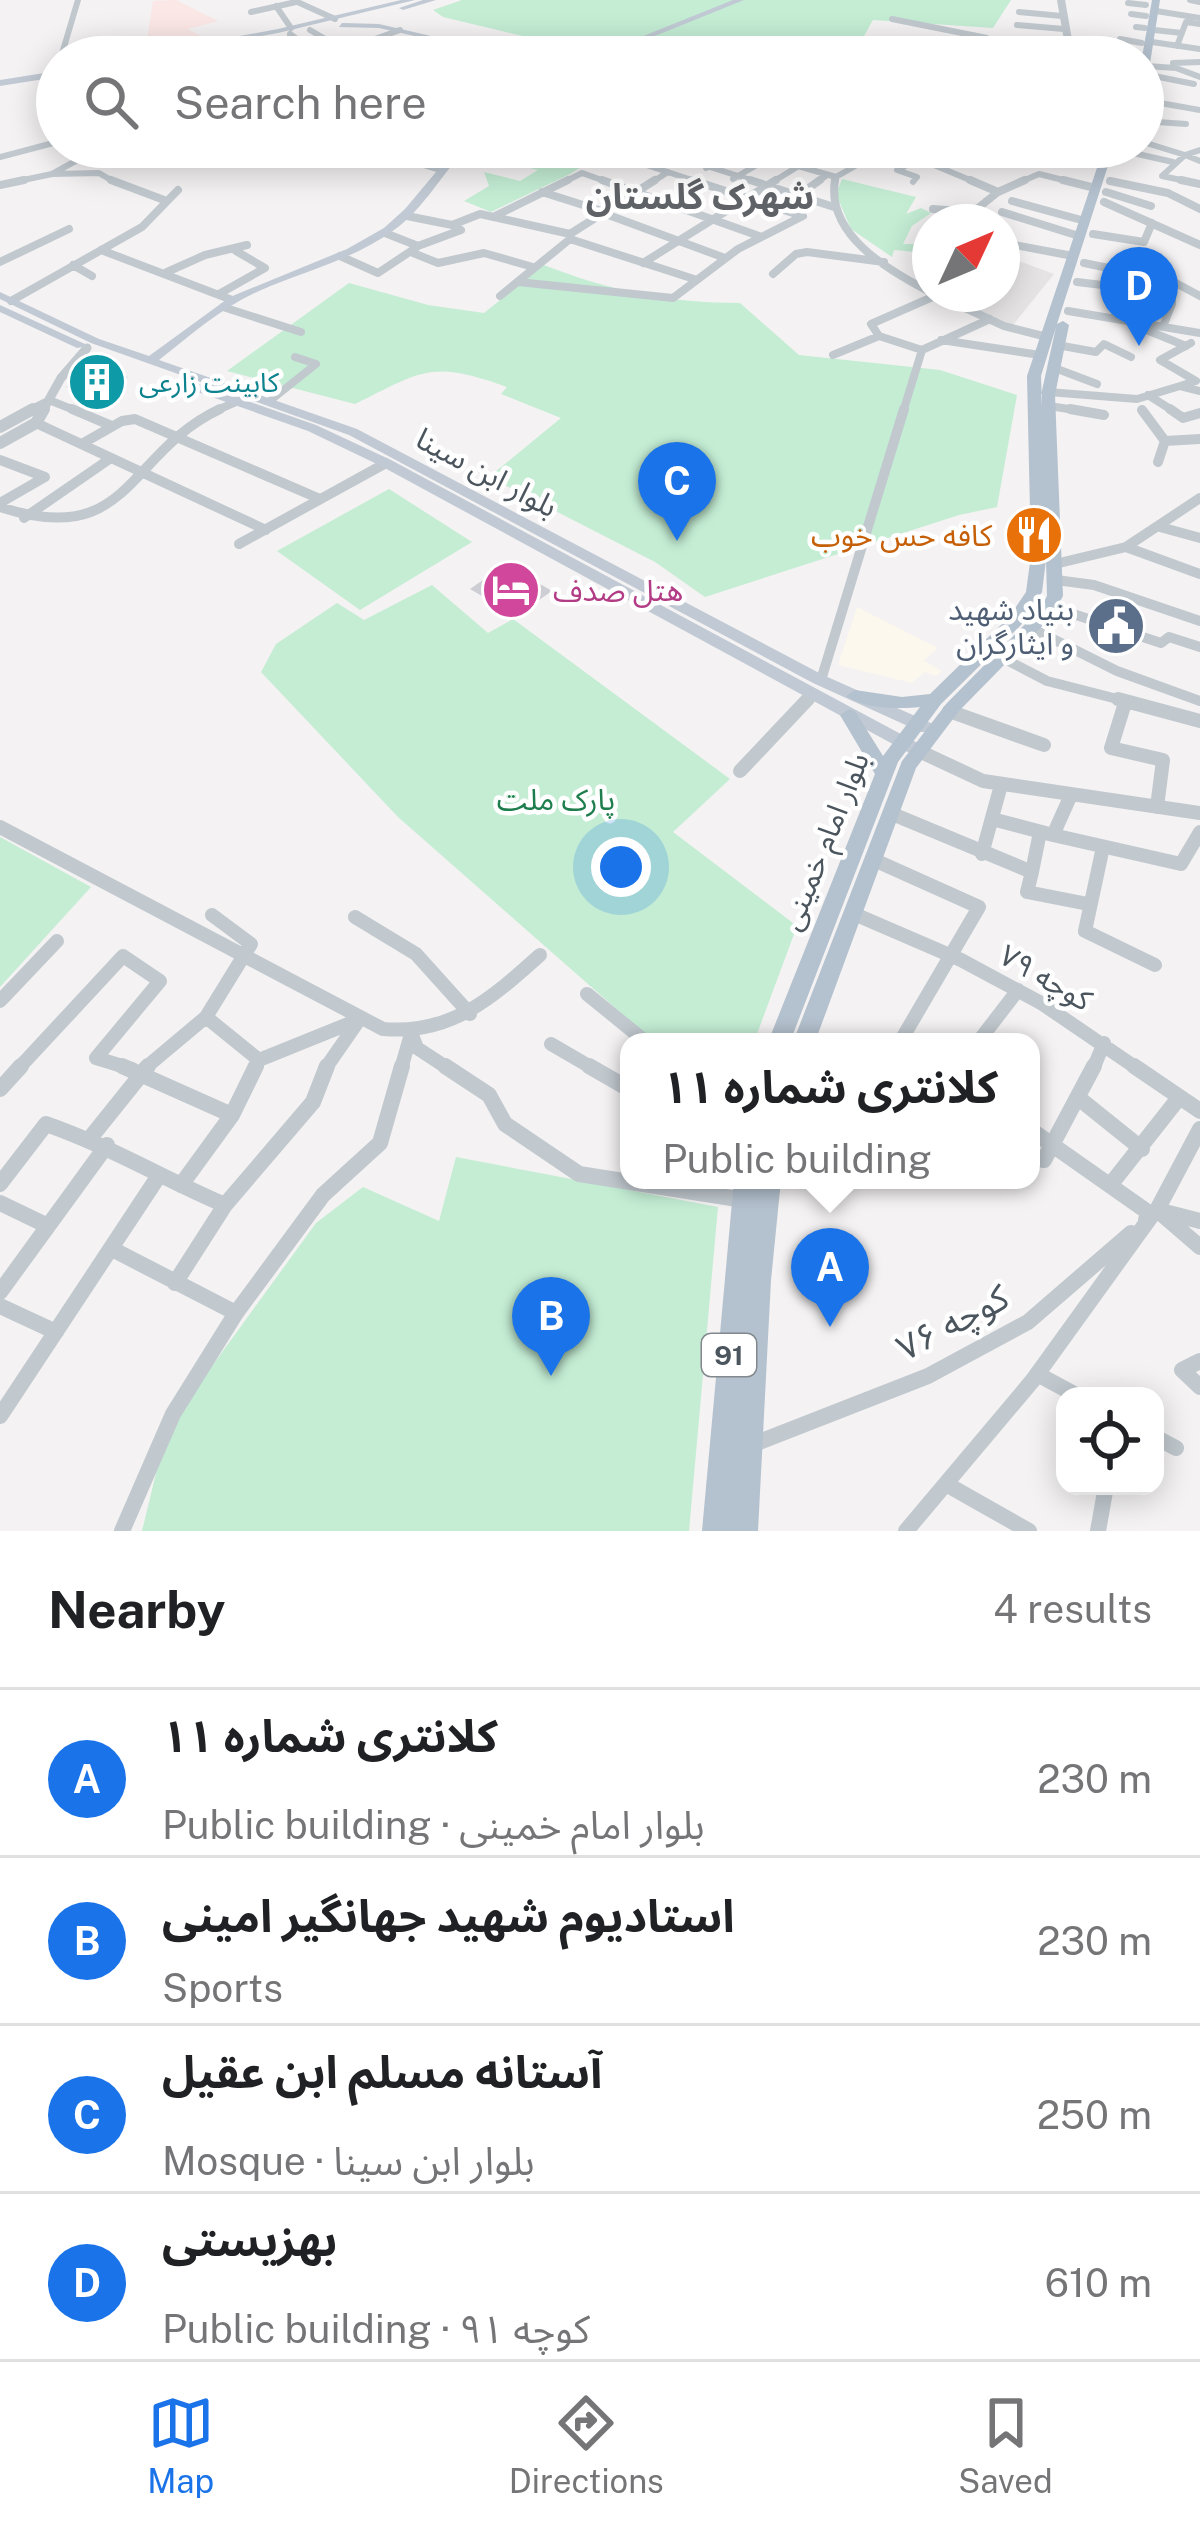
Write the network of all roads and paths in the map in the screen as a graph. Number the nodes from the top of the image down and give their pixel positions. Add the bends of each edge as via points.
1 (78, 0) edge
2 (257, 0) edge
3 (740, 0) edge
4 (751, 0) edge
5 (1061, 0) edge
6 (295, 1) edge
7 (422, 1) edge
8 (1194, 1) edge
9 (340, 2) edge
10 (1128, 3) dead end
11 (277, 4) edge
12 (1018, 12) dead end
13 (1131, 14) dead end
14 (250, 15) dead end
15 (1062, 16) junction
16 (1171, 16) junction
17 (892, 19) dead end
18 (1185, 19) junction
19 (331, 20) junction
20 (1200, 21) edge
21 (1017, 26) dead end
22 (1064, 29) junction
23 (310, 30) junction
24 (400, 30) junction
25 (290, 32) junction
26 (1182, 33) junction
27 (428, 35) joint
28 (68, 36) edge
29 (269, 36) edge
30 (294, 36) edge
31 (320, 36) edge
32 (385, 36) edge
33 (648, 36) edge
34 (661, 36) edge
35 (977, 36) edge
36 (1066, 36) edge
37 (1144, 36) edge
38 (1144, 36) edge
39 (1146, 36) edge
40 (1154, 36) edge
41 (1164, 42) edge
42 (1177, 46) junction
43 (1164, 49) edge
44 (1200, 49) edge
45 (1164, 53) edge
46 (1200, 62) edge
47 (36, 74) edge
48 (0, 80) edge
49 (1197, 80) edge
50 (1164, 106) edge
51 (1200, 110) edge
52 (1164, 122) edge
53 (1186, 124) dead end
54 (36, 148) edge
55 (1164, 149) edge
56 (1200, 150) edge
57 (1184, 155) junction
58 (0, 158) edge
59 (1200, 160) edge
60 (1173, 162) junction
61 (1164, 163) edge
62 (61, 168) edge
63 (433, 168) edge
64 (656, 168) edge
65 (707, 168) joint
66 (752, 168) edge
67 (794, 168) edge
68 (804, 168) edge
69 (847, 168) edge
70 (902, 168) edge
71 (941, 168) edge
72 (1056, 168) edge
73 (1109, 169) edge
74 (440, 170) joint
75 (668, 172) junction
76 (52, 173) junction
77 (831, 176) junction
78 (1049, 177) junction
79 (689, 178) junction
80 (735, 178) junction
81 (913, 182) dead end
82 (1200, 184) edge
83 (0, 185) edge
84 (765, 187) junction
85 (718, 188) junction
86 (178, 190) dead end
87 (542, 192) junction
88 (637, 192) junction
89 (998, 192) junction
90 (796, 196) junction
91 (747, 197) junction
92 (164, 200) junction
93 (1012, 201) dead end
94 (983, 204) edge
95 (1151, 206) dead end
96 (834, 207) junction
97 (1197, 207) edge
98 (604, 212) junction
99 (407, 216) junction
100 (495, 216) junction
101 (1020, 216) edge
102 (710, 218) junction
103 (1151, 224) junction
104 (452, 225) junction
105 (69, 229) dead end
106 (1086, 230) junction
107 (385, 233) junction
108 (759, 236) junction
109 (570, 237) junction
110 (677, 238) junction
111 (247, 245) dead end
112 (1200, 245) edge
113 (1020, 247) edge
114 (101, 250) junction
115 (236, 250) junction
116 (416, 250) junction
117 (340, 256) junction
118 (724, 258) junction
119 (1076, 260) junction
120 (0, 262) edge
121 (885, 262) junction
122 (643, 263) junction
123 (73, 265) junction
124 (533, 267) junction
125 (167, 272) junction
126 (773, 274) dead end
127 (92, 276) dead end
128 (694, 279) junction
129 (912, 280) edge
130 (1172, 281) junction
131 (518, 282) junction
132 (1077, 282) junction
133 (1136, 290) dead end
134 (500, 296) dead end
135 (1200, 296) edge
136 (225, 300) junction
137 (4, 301) edge
138 (912, 304) edge
139 (1068, 311) junction
140 (974, 312) edge
141 (990, 319) junction
142 (1163, 324) junction
143 (1138, 326) junction
144 (301, 332) dead end
145 (879, 335) junction
146 (941, 340) junction
147 (1052, 341) junction
148 (1196, 341) edge
149 (91, 345) junction
150 (922, 350) junction
151 (833, 356) dead end
152 (295, 358) dead end
153 (1131, 358) dead end
154 (151, 360) junction
155 (1046, 361) junction
156 (1097, 384) dead end
157 (1180, 386) junction
158 (1200, 392) edge
159 (1148, 395) junction
160 (1049, 399) junction
161 (50, 400) junction
162 (271, 400) junction
163 (238, 401) junction
164 (1142, 410) dead end
165 (1200, 413) edge
166 (1104, 415) dead end
167 (1183, 418) junction
168 (37, 423) junction
169 (1200, 425) edge
170 (112, 426) junction
171 (0, 428) edge
172 (182, 439) junction
173 (1200, 439) edge
174 (1165, 441) junction
175 (85, 442) junction
176 (0, 443) edge
177 (1043, 457) junction
178 (111, 458) junction
179 (0, 460) edge
180 (1158, 462) dead end
181 (386, 463) junction
182 (144, 476) junction
183 (1200, 498) edge
184 (320, 500) junction
185 (0, 505) edge
186 (24, 518) junction
187 (1160, 527) junction
188 (266, 530) junction
189 (1200, 538) edge
190 (239, 544) dead end
191 (1126, 547) junction
192 (1056, 572) junction
193 (1200, 574) edge
194 (1049, 606) junction
195 (1200, 622) edge
196 (1031, 628) junction
197 (1200, 647) edge
198 (1003, 658) junction
199 (821, 680) junction
200 (812, 695) junction
201 (1200, 701) edge
202 (1125, 703) junction
203 (852, 705) junction
204 (942, 706) junction
205 (1200, 721) edge
206 (916, 723) junction
207 (934, 731) junction
208 (901, 742) junction
209 (1044, 745) dead end
210 (919, 751) junction
211 (740, 771) dead end
212 (884, 773) junction
213 (1001, 785) junction
214 (1071, 795) junction
215 (1157, 807) junction
216 (890, 813) junction
217 (1200, 814) edge
218 (992, 819) junction
219 (0, 827) edge
220 (1200, 832) edge
221 (1047, 833) junction
222 (1103, 847) junction
223 (982, 854) junction
224 (872, 859) junction
225 (1032, 872) junction
226 (1088, 904) junction
227 (852, 913) junction
228 (212, 915) dead end
229 (355, 917) dead end
230 (57, 941) dead end
231 (540, 955) dead end
232 (242, 958) junction
233 (952, 958) junction
234 (1155, 965) dead end
235 (1018, 990) junction
236 (587, 994) dead end
237 (0, 1001) edge
238 (470, 1014) junction
239 (206, 1017) junction
240 (359, 1020) junction
241 (635, 1033) edge
242 (783, 1033) edge
243 (808, 1033) edge
244 (906, 1033) edge
245 (985, 1033) edge
246 (411, 1034) junction
247 (1104, 1043) junction
248 (551, 1044) dead end
249 (259, 1060) junction
250 (141, 1072) junction
251 (620, 1084) edge
252 (0, 1089) edge
253 (1178, 1099) junction
254 (1081, 1100) junction
255 (1200, 1111) edge
256 (232, 1115) junction
257 (1200, 1129) edge
258 (1040, 1135) edge
259 (99, 1141) junction
260 (1055, 1143) junction
261 (1142, 1149) junction
262 (1040, 1159) edge
263 (158, 1177) junction
264 (620, 1178) edge
265 (0, 1184) edge
266 (1111, 1184) junction
267 (181, 1185) junction
268 (769, 1189) edge
269 (745, 1190) edge
270 (0, 1203) edge
271 (225, 1205) junction
272 (1155, 1213) junction
273 (1200, 1221) edge
274 (48, 1226) junction
275 (1200, 1247) edge
276 (112, 1249) junction
277 (175, 1283) junction
278 (0, 1292) edge
279 (0, 1306) edge
280 (236, 1313) junction
281 (56, 1332) junction
282 (1200, 1361) edge
283 (1037, 1374) junction
284 (1061, 1387) edge
285 (1200, 1387) edge
286 (0, 1416) edge
287 (1164, 1442) edge
288 (749, 1447) junction
289 (1176, 1448) dead end
290 (946, 1484) junction
291 (1104, 1495) edge
292 (122, 1531) edge
293 (716, 1531) edge
294 (744, 1531) edge
295 (906, 1531) edge
296 (1029, 1531) edge
297 (1098, 1531) edge

1 - 28 street
2 - 11 street
3 - 33 main road
4 - 34 main road
5 - 15 street
6 - 11 street
6 - 19 street
7 - 19 main road
7 - 27 main road via 404,19
8 - 16 street
9 - 19 street
10 - 37 street
11 - 14 street
11 - 25 street
12 - 15 street
13 - 38 street
15 - 22 street
16 - 18 street
16 - 39 street
17 - 35 street
18 - 20 street
18 - 26 street
19 - 23 main road
19 - 24 main road
19 - 25 main road
21 - 22 street
22 - 36 street
23 - 25 main road
23 - 31 street
24 - 27 main road
24 - 32 street
25 - 29 main road
25 - 30 street
26 - 40 street
26 - 42 street
41 - 42 street
42 - 44 street
43 - 46 street
45 - 49 street
47 - 48 main road
50 - 51 street
52 - 53 street
54 - 58 street
55 - 57 street
56 - 57 street
57 - 59 street
57 - 60 street
60 - 61 street
60 - 82 street via 1162,176
62 - 76 street
63 - 74 street
64 - 75 street
65 - 79 street
65 - 80 street
66 - 80 street
67 - 84 street
68 - 77 street
69 - 77 street
70 - 81 street via 917,177
71 - 89 street
72 - 78 street
73 - 78 street
73 - 95 street
73 - 97 street
73 - 103 street
73 - 106 main road, بلوار امام خمینی
74 - 99 main road
75 - 79 street
75 - 88 street
76 - 83 street
76 - 92 street via 99,173
77 - 90 street
77 - 96 street
78 - 89 street
79 - 85 street
80 - 84 street
80 - 85 street
84 - 90 street
84 - 91 street
85 - 91 street
86 - 92 street
87 - 88 street via 582,173
87 - 98 street
87 - 100 street
88 - 98 street
88 - 102 street
89 - 94 street
90 - 96 street
91 - 102 street
91 - 108 street via 803,216
92 - 114 street via 142,227
93 - 106 street
96 - 121 street
98 - 109 street
98 - 110 street
99 - 104 street
99 - 107 main road
100 - 104 street
100 - 109 street
101 - 106 street
102 - 108 street
102 - 110 street
103 - 106 street via 1144,242
103 - 112 street
104 - 116 street via 461,230
105 - 120 street
106 - 119 main road, بلوار امام خمینی
107 - 116 street
107 - 117 main road
108 - 118 street
109 - 122 street
109 - 124 street
110 - 118 street
110 - 122 street
111 - 115 street
113 - 119 street
114 - 123 street
114 - 125 street
115 - 125 street
115 - 136 street via 266,268
116 - 117 street via 378,273
116 - 124 street via 438,263 484,253
117 - 136 main road
118 - 128 street
119 - 130 street
119 - 132 main road, بلوار امام خمینی
119 - 147 main road, بلوار امام خمینی
121 - 126 street via 807,252
121 - 129 street
122 - 128 street
123 - 127 street
123 - 137 street
124 - 131 street
125 - 136 street
128 - 131 street via 673,298
130 - 135 street
130 - 142 street
131 - 134 street
132 - 133 street
132 - 139 main road, بلوار امام خمینی
136 - 144 street
136 - 154 main road
137 - 149 main road, بلوار ابن سینا
138 - 145 street via 871,324
139 - 143 street
139 - 147 main road, بلوار امام خمینی
140 - 141 street
141 - 146 street
141 - 147 street
142 - 143 street
142 - 148 street
143 - 148 street
145 - 150 street
145 - 151 street
146 - 150 street
146 - 155 street
147 - 153 street via 1096,352 1104,344
147 - 155 main road, بلوار امام خمینی
148 - 157 street via 1160,360 1196,381
149 - 154 main road, بلوار ابن سینا
149 - 161 street
149 - 163 main road, بلوار ابن سینا
150 - 199 street
152 - 162 street via 316,364
154 - 162 main road, بلوار ابن سینا
155 - 156 street
155 - 160 main road, بلوار امام خمینی
155 - 177 main road, بلوار امام خمینی via 1032,394
157 - 158 street
157 - 159 street
159 - 160 street
159 - 167 street
160 - 166 street
160 - 177 main road, بلوار امام خمینی
161 - 168 street
161 - 170 street
161 - 171 street
162 - 199 main road, بلوار ابن سینا via 396,453
163 - 172 street via 214,410
163 - 181 main road, بلوار ابن سینا
164 - 174 street
165 - 167 street
167 - 169 street
168 - 175 street
168 - 176 street
170 - 172 street via 135,419
170 - 175 street
172 - 182 street
172 - 184 street
173 - 174 street
174 - 180 street
175 - 178 street
177 - 192 main road, بلوار امام خمینی
177 - 204 main road, بلوار امام خمینی via 1034,592
178 - 182 street
178 - 186 street
179 - 185 street via 45,477
181 - 184 street
181 - 200 main road, بلوار ابن سینا
182 - 186 street via 70,520
182 - 188 street
183 - 187 street
184 - 188 street
185 - 186 street
187 - 189 street
187 - 191 street
188 - 190 street
191 - 192 street
191 - 193 street
192 - 194 main road, بلوار امام خمینی
192 - 195 street
194 - 196 main road, بلوار امام خمینی
194 - 197 street via 1161,643
196 - 198 main road, بلوار امام خمینی
196 - 201 street
198 - 202 street via 1047,681
198 - 204 main road, بلوار امام خمینی
199 - 203 main road, بلوار ابن سینا
200 - 203 main road, بلوار ابن سینا
200 - 211 street
202 - 205 street
202 - 215 street via 1111,748 1163,760
203 - 204 main road
203 - 206 main road, بلوار ابن سینا
203 - 208 main road, بلوار ابن سینا
203 - 212 main road
204 - 206 main road, بلوار امام خمینی
204 - 207 main road, بلوار امام خمینی
204 - 209 street
206 - 207 main road, بلوار ابن سینا
206 - 208 main road, بلوار امام خمینی
207 - 210 main road, بلوار امام خمینی
208 - 210 main road, بلوار ابن سینا
208 - 212 main road, بلوار امام خمینی
210 - 213 street
210 - 216 main road, بلوار امام خمینی
212 - 242 main road, بلوار امام خمینی
213 - 214 street
213 - 218 street
214 - 215 street
214 - 221 street
215 - 217 street
216 - 223 street
216 - 224 main road, بلوار امام خمینی
218 - 221 street
218 - 223 street
219 - 232 street
220 - 222 street via 1181,864
221 - 222 street
221 - 225 street
222 - 226 street
223 - 225 street
224 - 227 main road, بلوار امام خمینی
224 - 233 street via 979,907
225 - 226 street via 1027,892
226 - 234 street via 1085,931
227 - 233 street, کوچه ۷۹
227 - 243 main road, بلوار امام خمینی
228 - 232 street via 250,944
229 - 238 street via 416,954
230 - 237 street
231 - 238 street
232 - 239 street
232 - 240 street
233 - 235 street, کوچه ۷۹
233 - 244 street
235 - 245 street
235 - 247 street, کوچه ۷۹
236 - 241 street
238 - 246 street
239 - 249 street
239 - 250 street
240 - 246 street
240 - 249 street
240 - 271 street via 313,1102
246 - 264 street via 417,1048 489,1095 505,1124 579,1174
246 - 280 street via 380,1143 323,1195
247 - 253 street, کوچه ۷۹
247 - 254 street
248 - 251 street
249 - 256 street
250 - 252 street via 96,1058 160,981 123,956
250 - 256 street
250 - 259 street
253 - 255 street, کوچه ۷۹
253 - 261 street
254 - 260 street
254 - 261 street
256 - 267 street
257 - 272 street
258 - 260 street
259 - 263 street
259 - 265 street via 46,1124
259 - 274 street
260 - 262 street
260 - 266 street
261 - 266 street
263 - 267 street
263 - 276 street
266 - 272 street
267 - 271 street
268 - 288 main road, 91
269 - 293 main road, 91
270 - 274 street
271 - 277 street
272 - 273 street
272 - 275 street
272 - 283 street
272 - 288 street, کوچه ۷۶ via 1028,1322 928,1376
274 - 278 street
276 - 277 street
276 - 281 street
277 - 280 street
279 - 281 street
280 - 292 street via 172,1414
281 - 286 street
282 - 285 street via 1182,1370
283 - 284 street
283 - 290 street
287 - 289 street
288 - 294 main road, 91
290 - 295 street
290 - 296 street
291 - 297 street

